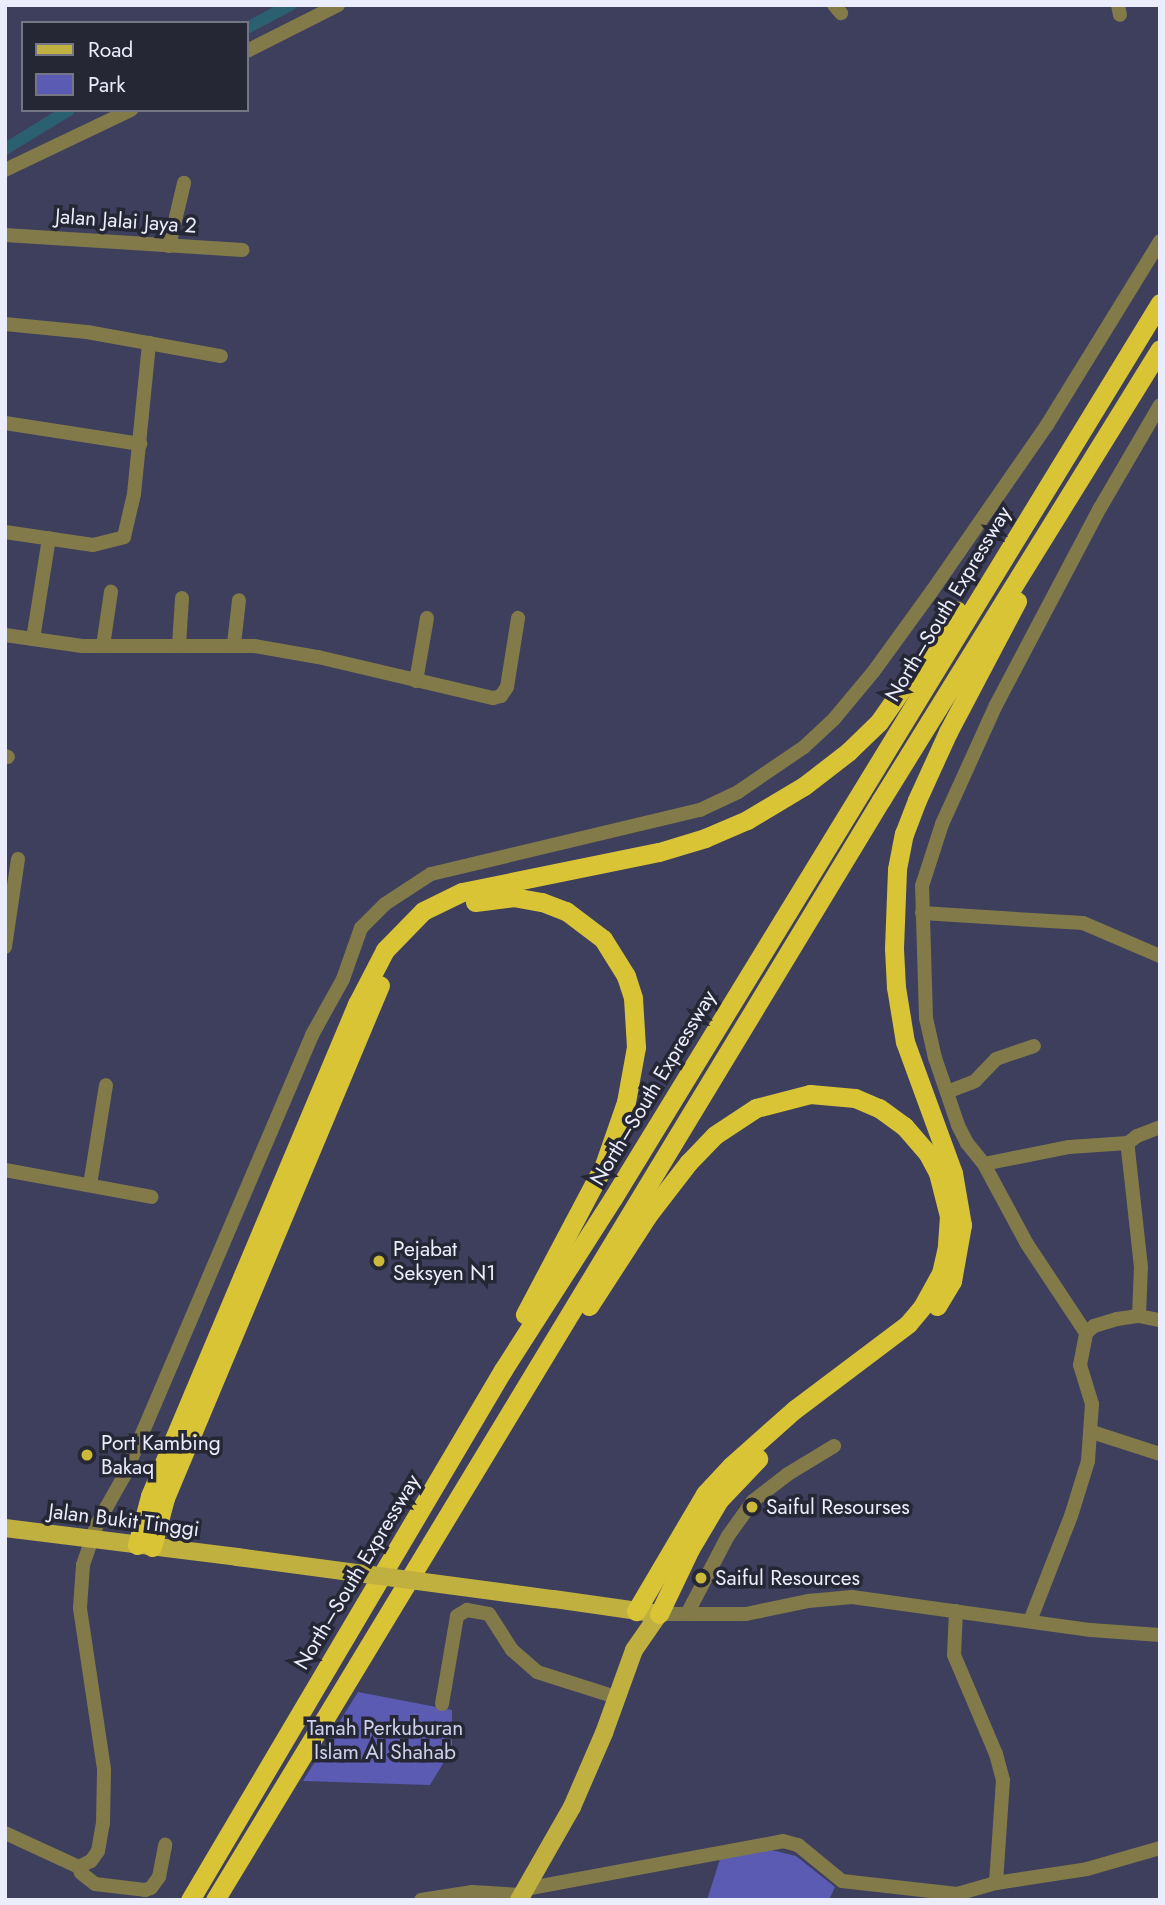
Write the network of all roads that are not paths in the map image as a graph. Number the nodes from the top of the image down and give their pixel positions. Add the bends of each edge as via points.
1 (338, 5) edge
2 (248, 50) edge
3 (127, 112) edge
4 (5, 170) edge
5 (184, 183) dead end
6 (5, 235) edge
7 (1160, 241) edge
8 (169, 246) junction
9 (243, 250) dead end
10 (1160, 303) edge
11 (5, 324) edge
12 (149, 343) junction
13 (1160, 349) edge
14 (221, 356) dead end
15 (1160, 405) edge
16 (5, 423) edge
17 (140, 444) junction
18 (5, 532) edge
19 (49, 538) junction
20 (1010, 545) junction
21 (1022, 573) junction
22 (111, 592) dead end
23 (182, 598) dead end
24 (239, 600) dead end
25 (427, 618) dead end
26 (518, 618) dead end
27 (5, 635) edge
28 (33, 639) junction
29 (234, 644) junction
30 (179, 645) junction
31 (103, 646) junction
32 (416, 681) junction
33 (18, 859) dead end
34 (922, 913) junction
35 (5, 947) edge
36 (1160, 956) edge
37 (1034, 1046) dead end
38 (106, 1085) dead end
39 (947, 1092) junction
40 (1160, 1127) edge
41 (1129, 1143) junction
42 (984, 1164) junction
43 (5, 1171) edge
44 (90, 1185) junction
45 (152, 1196) dead end
46 (1139, 1317) junction
47 (1160, 1320) edge
48 (1086, 1333) junction
49 (503, 1370) junction
50 (1091, 1432) junction
51 (834, 1446) dead end
52 (1160, 1454) edge
53 (470, 1479) junction
54 (5, 1528) edge
55 (92, 1539) junction
56 (144, 1546) junction
57 (636, 1611) junction
58 (956, 1611) junction
59 (659, 1614) junction
60 (687, 1614) junction
61 (1030, 1621) junction
62 (1160, 1635) edge
63 (634, 1650) junction
64 (616, 1697) junction
65 (442, 1704) dead end
66 (5, 1833) edge
67 (165, 1845) dead end
68 (1160, 1848) edge
69 (79, 1867) junction
70 (996, 1883) junction
71 (522, 1895) edge
72 (190, 1900) edge
73 (215, 1900) edge
74 (421, 1900) edge

1 - 2 street
3 - 4 street
5 - 8 street
6 - 8 street, Jalan Jalai Jaya 2
7 - 55 street via 997,499 874,671 804,747 738,792 700,810 431,874 366,922 343,979 312,1035 124,1476
8 - 9 street, Jalan Jalai Jaya 2
10 - 20 highway, North–South Expressway
11 - 12 street
12 - 14 street
12 - 17 street
13 - 21 highway
15 - 34 street via 1006,686 942,824 923,876
16 - 17 street
17 - 19 street via 124,537 93,545
18 - 19 street
19 - 28 street
20 - 49 highway, North–South Expressway via 628,1175
20 - 56 highway via 995,554 878,722 804,786 747,820 705,838 659,852 461,892 423,911 385,950 357,1004 150,1496
21 - 53 highway
21 - 59 highway via 1017,601 916,800 897,869 894,948 905,1042 959,1196 962,1225 952,1281 920,1327 741,1474 719,1500 690,1549
22 - 31 street
23 - 30 street
24 - 29 street
25 - 32 street
26 - 32 street via 509,679 501,696 484,697
27 - 28 street
28 - 31 street
29 - 30 street
29 - 32 street via 318,657
30 - 31 street
33 - 35 street
34 - 36 street via 1083,923
34 - 39 street via 926,1018
37 - 39 street via 996,1059 975,1081
38 - 44 street
39 - 42 street via 967,1143
40 - 41 street
41 - 42 street via 1077,1146
41 - 46 street via 1142,1267
42 - 48 street via 1027,1244
43 - 44 street
44 - 45 street
46 - 47 street
46 - 48 street via 1104,1322
48 - 50 street via 1080,1365 1092,1404
49 - 56 highway via 511,1342 604,1165 626,1102 636,1047 633,998 626,976 603,939 566,911 513,897 488,898 436,917 387,968
49 - 72 highway, North–South Expressway
50 - 52 street
50 - 61 street via 1079,1495
51 - 60 street via 753,1502 728,1536
53 - 57 highway via 546,1373 648,1215 715,1135 756,1108 810,1094 855,1098 904,1125 933,1164 949,1216 947,1247 932,1289 908,1324 796,1409 705,1493
53 - 73 highway
54 - 55 main road, Jalan Bukit Tinggi
55 - 56 main road, Jalan Bukit Tinggi
55 - 69 street via 82,1574 80,1608 105,1790 98,1851
56 - 57 main road, Jalan Bukit Tinggi, bridge
57 - 59 main road, Jalan Bukit Tinggi
57 - 63 main road
58 - 60 street via 852,1597 746,1614
58 - 61 street
58 - 70 street via 954,1655 1003,1780
59 - 60 street
59 - 63 main road
61 - 62 street
63 - 64 main road
64 - 65 street via 537,1672 512,1650 489,1614 467,1610 457,1616
64 - 71 main road via 577,1795
66 - 69 street
67 - 69 street via 159,1877 145,1891 95,1884
68 - 70 street via 1087,1869
70 - 71 street via 957,1894 842,1881 798,1845 783,1841
71 - 74 street via 472,1892

